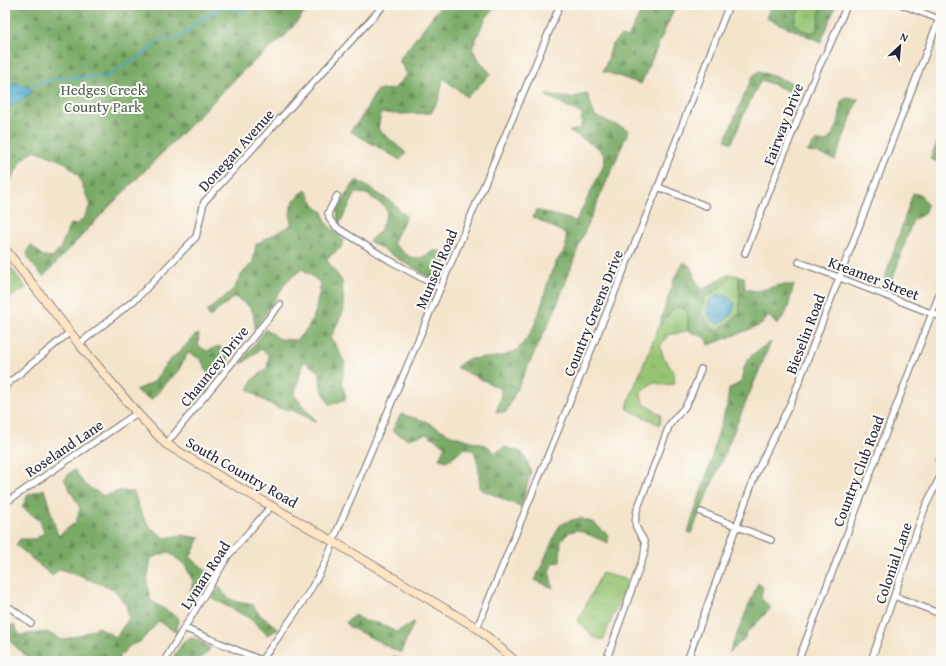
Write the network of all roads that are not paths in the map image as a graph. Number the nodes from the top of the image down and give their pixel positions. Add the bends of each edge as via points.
1 (384, 5) edge
2 (560, 5) edge
3 (730, 5) edge
4 (847, 5) edge
5 (903, 5) edge
6 (940, 18) edge
7 (658, 187) junction
8 (337, 196) dead end
9 (706, 206) dead end
10 (5, 249) edge
11 (745, 253) dead end
12 (799, 262) dead end
13 (839, 278) junction
14 (440, 288) junction
15 (941, 290) edge
16 (280, 304) dead end
17 (932, 314) junction
18 (941, 317) edge
19 (70, 332) junction
20 (79, 344) junction
21 (701, 369) dead end
22 (5, 386) edge
23 (137, 413) junction
24 (166, 444) junction
25 (941, 475) edge
26 (5, 503) edge
27 (272, 506) junction
28 (701, 512) dead end
29 (736, 526) junction
30 (771, 540) dead end
31 (334, 542) junction
32 (894, 596) junction
33 (5, 604) edge
34 (941, 614) edge
35 (30, 623) dead end
36 (184, 628) junction
37 (477, 628) junction
38 (164, 661) edge
39 (262, 661) edge
40 (515, 661) edge
41 (606, 661) edge
42 (687, 661) edge
43 (798, 661) edge
44 (871, 661) edge

1 - 20 street, Donegan Avenue via 204,202 196,237 137,298
2 - 14 street, Munsell Road
3 - 7 street, Country Greens Drive
4 - 11 street, Fairway Drive via 816,73
5 - 6 street
6 - 13 street, Bieselin Road
7 - 9 street
7 - 37 street, Country Greens Drive
8 - 14 street via 328,213 336,227
10 - 19 main road, South Country Road
12 - 13 street, Kreamer Street
13 - 17 street, Kreamer Street
13 - 29 street, Bieselin Road via 792,400 756,473
14 - 31 street, Munsell Road
15 - 17 street, Country Club Road
16 - 24 street, Chauncey Drive
17 - 18 street, Kreamer Street
17 - 43 street, Country Club Road
19 - 20 main road, South Country Road
19 - 22 street
20 - 23 main road, South Country Road
21 - 41 street via 686,404 669,426 637,510 636,526 646,546
23 - 24 main road, South Country Road
23 - 26 street, Roseland Lane
24 - 27 main road, South Country Road
25 - 32 street, Colonial Lane via 926,505
27 - 31 main road, South Country Road
27 - 36 street, Lyman Road via 228,556
28 - 29 street
29 - 30 street
29 - 42 street, Bieselin Road
31 - 37 main road, South Country Road
31 - 39 street, Munsell Road via 303,603
32 - 34 street
32 - 44 street, Colonial Lane
33 - 35 street
36 - 38 street, Lyman Road
36 - 39 street
37 - 40 main road, South Country Road

